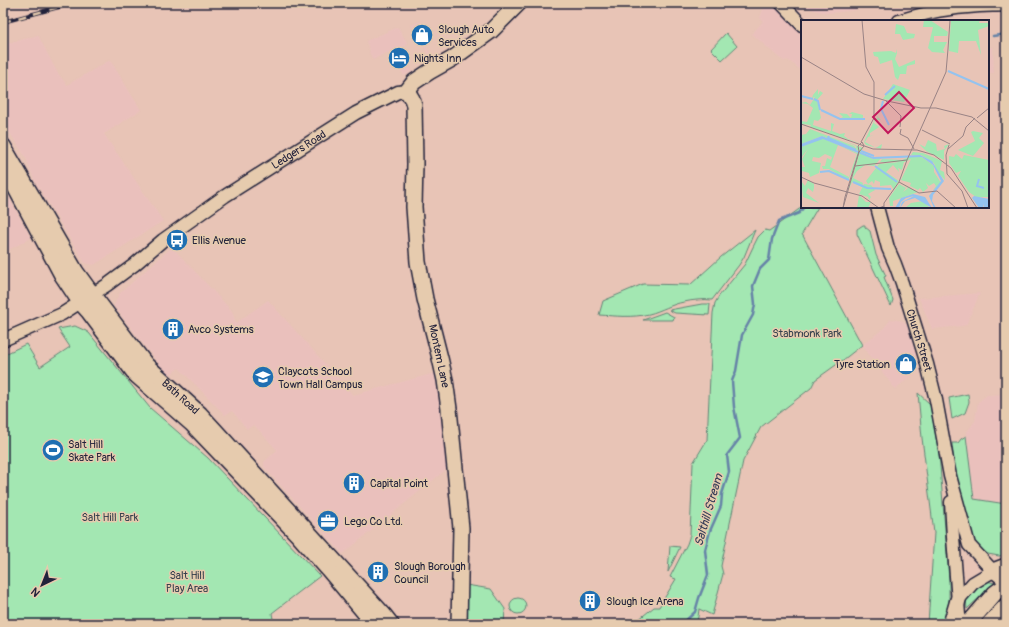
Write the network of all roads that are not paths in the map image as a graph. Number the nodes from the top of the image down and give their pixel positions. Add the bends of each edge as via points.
1 (519, 3) edge
2 (781, 3) edge
3 (1006, 5) edge
4 (902, 20) edge
5 (801, 24) edge
6 (406, 92) junction
7 (3, 146) edge
8 (3, 164) edge
9 (877, 208) edge
10 (86, 298) junction
11 (3, 340) edge
12 (950, 476) junction
13 (999, 569) edge
14 (1006, 582) edge
15 (1006, 586) edge
16 (958, 600) junction
17 (1006, 606) edge
18 (374, 624) edge
19 (391, 624) edge
20 (459, 624) edge
21 (951, 624) edge
22 (962, 624) edge
23 (968, 624) edge
24 (989, 624) edge

1 - 6 main road, Ledgers Road via 491,31 414,82
2 - 5 street
3 - 4 street via 950,9
6 - 10 street, Ledgers Road via 398,92 356,113 225,196
6 - 20 main road, Montem Lane via 414,105 414,206 418,262 445,380 461,528
7 - 10 main road, Bath Road via 76,272
8 - 10 main road, Bath Road via 62,275
9 - 12 street, Church Street via 927,364
10 - 11 street, Ledgers Road via 62,314
10 - 18 main road, Bath Road via 89,312 136,376 197,429 298,535
10 - 19 main road, Bath Road via 146,365 200,414
12 - 13 street, Church Street via 969,545
12 - 16 street, Church Street
13 - 14 street, Church Street
13 - 16 street via 973,583
15 - 23 main road via 995,593
16 - 21 main road
16 - 22 street, Church Street
17 - 24 main road

